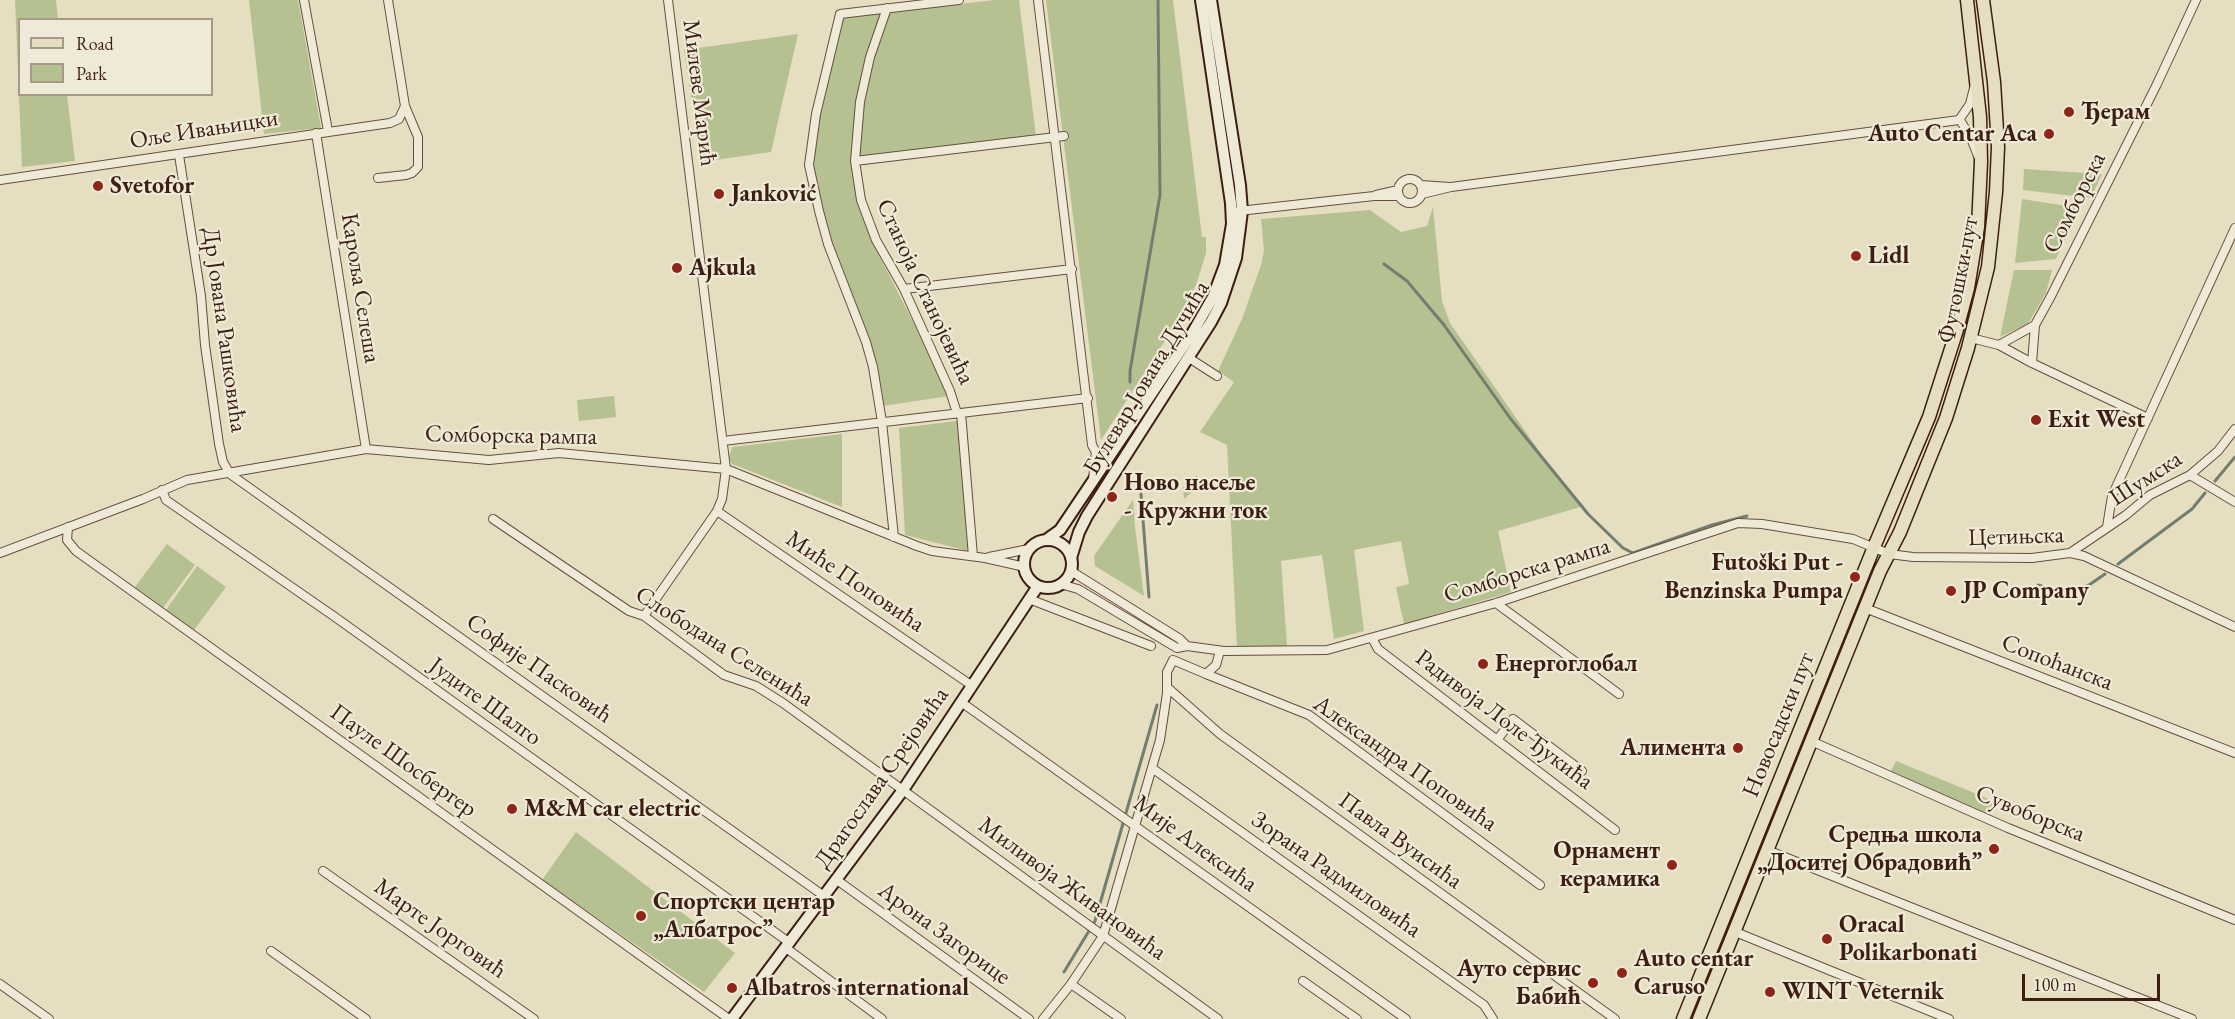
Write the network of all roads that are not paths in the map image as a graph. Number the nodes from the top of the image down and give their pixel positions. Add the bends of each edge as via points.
1 (304, 0) edge
2 (388, 0) edge
3 (668, 0) edge
4 (959, 0) edge
5 (1038, 0) edge
6 (1201, 0) edge
7 (1211, 0) edge
8 (1967, 0) edge
9 (1983, 0) edge
10 (2196, 0) edge
11 (887, 8) junction
12 (1976, 81) junction
13 (405, 106) junction
14 (1960, 120) junction
15 (328, 131) junction
16 (316, 133) junction
17 (1060, 136) junction
18 (179, 155) junction
19 (855, 161) junction
20 (1981, 162) junction
21 (378, 178) dead end
22 (0, 180) edge
23 (1421, 190) junction
24 (1398, 193) junction
25 (1236, 211) junction
26 (2235, 228) edge
27 (1072, 270) junction
28 (904, 289) junction
29 (2035, 325) junction
30 (1971, 338) junction
31 (1999, 345) junction
32 (1189, 358) junction
33 (2032, 363) junction
34 (1217, 376) dead end
35 (1088, 398) junction
36 (959, 413) junction
37 (2148, 418) junction
38 (882, 422) junction
39 (2235, 429) edge
40 (723, 441) junction
41 (366, 449) junction
42 (1096, 451) junction
43 (1110, 454) junction
44 (726, 469) junction
45 (230, 474) junction
46 (2190, 475) junction
47 (1093, 482) junction
48 (162, 490) junction
49 (2235, 502) edge
50 (717, 511) junction
51 (493, 519) dead end
52 (68, 527) junction
53 (2107, 527) junction
54 (894, 537) junction
55 (1046, 540) junction
56 (1874, 547) junction
57 (1029, 549) junction
58 (0, 553) edge
59 (2070, 553) junction
60 (1889, 554) junction
61 (973, 556) junction
62 (985, 558) junction
63 (1071, 558) junction
64 (1024, 567) junction
65 (1071, 571) junction
66 (1060, 584) junction
67 (1038, 586) junction
68 (1029, 599) junction
69 (1496, 603) junction
70 (1865, 608) junction
71 (644, 616) junction
72 (2235, 627) edge
73 (1372, 638) junction
74 (1151, 646) dead end
75 (1187, 646) junction
76 (1220, 651) junction
77 (1206, 674) junction
78 (971, 685) junction
79 (1168, 688) junction
80 (1618, 694) dead end
81 (961, 702) junction
82 (1497, 740) junction
83 (1811, 741) junction
84 (2235, 753) edge
85 (1152, 768) junction
86 (1582, 771) dead end
87 (903, 790) junction
88 (1127, 819) junction
89 (1615, 830) dead end
90 (1767, 850) junction
91 (323, 871) dead end
92 (837, 880) junction
93 (1540, 885) dead end
94 (824, 896) junction
95 (2235, 920) edge
96 (1733, 931) junction
97 (1103, 936) junction
98 (788, 946) junction
99 (271, 951) dead end
100 (1303, 981) dead end
101 (0, 984) edge
102 (1071, 984) junction
103 (50, 1019) edge
104 (366, 1019) edge
105 (534, 1019) edge
106 (731, 1019) edge
107 (882, 1019) edge
108 (1029, 1019) edge
109 (1044, 1019) edge
110 (1121, 1019) edge
111 (1218, 1019) edge
112 (1357, 1019) edge
113 (1406, 1019) edge
114 (1493, 1019) edge
115 (1615, 1019) edge
116 (1683, 1019) edge
117 (1699, 1019) edge
118 (1949, 1019) edge
119 (2192, 1019) edge

1 - 15 street
2 - 13 street
3 - 40 street, Милеве Марић
4 - 11 street
5 - 17 street
6 - 25 street, Булевар Јована Дучића
7 - 25 street, Булевар Јована Дучића via 1240,185
8 - 12 main road, Футошки пут
9 - 30 main road, Футошки пут via 1998,147 1988,267
10 - 29 street, Сомборска
11 - 19 street, Станоја Станојевића via 860,102
11 - 38 street via 840,14 816,114 809,165 828,244 866,342
12 - 14 street via 1970,105
12 - 20 main road, Футошки пут
13 - 15 street, Оље Ивањицки via 399,119 390,123
13 - 21 street via 418,137 418,167 406,176
14 - 20 street
14 - 23 street
15 - 16 street, Оље Ивањицки
16 - 18 street, Оље Ивањицки
16 - 41 street, Кароља Селеша
17 - 19 street
17 - 27 street
18 - 22 street, Оље Ивањицки
18 - 45 street, Др Јована Рашковића via 219,444
19 - 28 street, Станоја Станојевића via 861,200 876,240
20 - 56 main road, Футошки пут via 1978,227 1956,333 1929,417
23 - 24 street via 1413,202 1406,202
23 - 24 street via 1415,180 1407,178
24 - 25 street via 1384,191 1374,196
25 - 32 street, Булевар Јована Дучића via 1239,245 1231,276 1221,303
25 - 43 street, Булевар Јована Дучића via 1225,265 1213,297
26 - 37 street
27 - 28 street
27 - 35 street
28 - 36 street, Станоја Станојевића
29 - 31 street
29 - 33 street, Сомборска
30 - 31 street
30 - 60 main road, Футошки пут via 1946,418
31 - 33 street
32 - 34 street
32 - 63 street, Булевар Јована Дучића via 1087,516
33 - 37 street
35 - 36 street, Станоја Станојевића
35 - 42 street via 1092,445
36 - 38 street
36 - 61 street, Станоја Станојевића
37 - 53 street via 2112,496
38 - 40 street
38 - 54 street
39 - 46 street, Шумска via 2218,451
40 - 44 street, Милеве Марић
41 - 44 street, Сомборска рампа via 489,460 559,453
41 - 45 street, Сомборска рампа
42 - 43 street via 1098,456
42 - 47 street
43 - 47 street, Булевар Јована Дучића
44 - 50 street, Милеве Марић
44 - 54 street, Сомборска рампа
45 - 48 street, Сомборска рампа via 187,480
45 - 94 street, Софије Пасковић
46 - 49 street
46 - 53 street, Шумска via 2150,495
47 - 55 street, Булевар Јована Дучића via 1060,530
48 - 52 street, Сомборска рампа
48 - 98 street, Јудите Шалго via 166,500 326,611
50 - 71 street, Милеве Марић
50 - 78 street, Миће Поповића
51 - 71 street, Слободана Селенића via 629,611
52 - 58 street, Сомборска рампа
52 - 106 street, Пауле Шосбергер via 67,540 73,549
53 - 59 street, Шумска
54 - 61 street, Сомборска рампа via 932,550
55 - 57 street
55 - 63 street via 1064,546
56 - 60 street, Сомборска рампа
56 - 69 street, Сомборска рампа via 1853,539 1738,523
56 - 116 main road, Новосадски пут
57 - 62 street, Сомборска рампа
57 - 64 street
59 - 60 street, Цетињска via 2032,558
59 - 72 street, Цетињска via 2100,562
60 - 70 main road, Новосадски пут
61 - 62 street, Сомборска рампа
62 - 64 street, Сомборска рампа
63 - 65 street
64 - 67 street
65 - 66 street
65 - 75 street, Сомборска рампа
66 - 67 street
66 - 75 street, Сомборска рампа via 1078,589 1177,648
67 - 68 street, Драгослава Срејовића
68 - 74 street
68 - 78 street, Драгослава Срејовића
69 - 73 street, Сомборска рампа
69 - 80 street
70 - 83 main road, Новосадски пут
70 - 84 street, Сопоћанска
71 - 87 street, Слободана Селенића via 724,675 756,686 783,704
73 - 76 street, Сомборска рампа via 1327,650
73 - 82 street, Радивоја Лоле Ђукића via 1378,649
75 - 76 street, Сомборска рампа
76 - 77 street via 1216,665
77 - 79 street, Александра Поповића via 1173,660 1167,672
77 - 93 street, Александра Поповића via 1309,715
78 - 81 street, Драгослава Срејовића
79 - 85 street
79 - 115 street, Павла Вуисића via 1220,734
81 - 87 street, Драгослава Срејовића
81 - 88 street, Мије Алексића
82 - 86 street via 1513,719
82 - 89 street, Радивоја Лоле Ђукића
83 - 90 main road, Новосадски пут
83 - 95 street, Сувоборска via 2008,828
85 - 88 street
85 - 114 street, Зорана Радмиловића via 1484,1005
87 - 92 street, Драгослава Срејовића
87 - 97 street, Миливоја Живановића
88 - 97 street
88 - 113 street, Мије Алексића
90 - 96 main road, Новосадски пут
90 - 119 street
91 - 105 street, Марте Јорговић
92 - 94 street, Драгослава Срејовића
92 - 108 street, Арона Загорице
94 - 98 street, Драгослава Срејовића
96 - 117 main road, Новосадски пут
96 - 118 street
97 - 102 street
97 - 111 street, Миливоја Живановића
98 - 106 street, Драгослава Срејовића
98 - 107 street, Јудите Шалго
99 - 104 street
100 - 112 street
101 - 103 street
102 - 109 street
102 - 110 street

